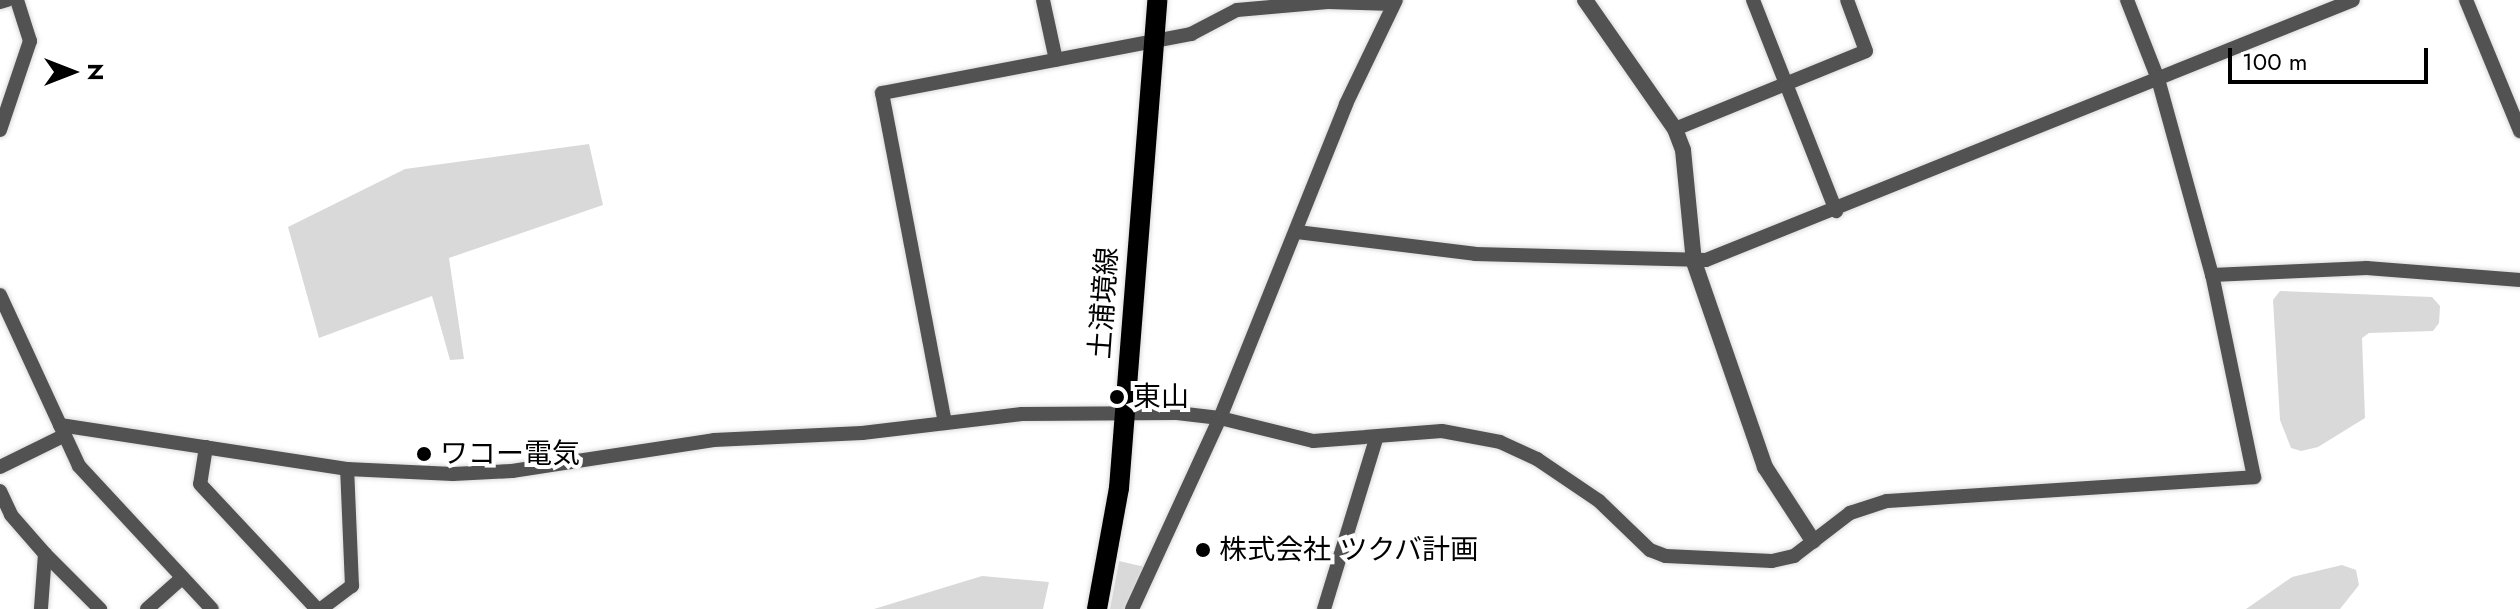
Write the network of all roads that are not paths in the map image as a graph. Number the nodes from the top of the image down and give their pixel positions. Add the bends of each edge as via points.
1 (7, 0) edge
2 (17, 0) edge
3 (1043, 0) edge
4 (1157, 0) edge
5 (1585, 0) edge
6 (1753, 0) edge
7 (1847, 0) edge
8 (2127, 0) edge
9 (2353, 0) edge
10 (2466, 0) edge
11 (0, 2) edge
12 (1395, 2) edge
13 (1153, 39) junction
14 (1056, 60) junction
15 (2158, 79) junction
16 (1786, 84) junction
17 (1675, 129) junction
18 (0, 130) edge
19 (2520, 131) edge
20 (1836, 211) junction
21 (1297, 232) junction
22 (1694, 262) junction
23 (2212, 275) junction
24 (2520, 280) edge
25 (0, 295) edge
26 (1124, 412) junction
27 (1220, 418) junction
28 (945, 423) junction
29 (62, 430) junction
30 (1376, 439) junction
31 (206, 447) junction
32 (0, 467) edge
33 (347, 469) junction
34 (0, 491) edge
35 (1813, 541) junction
36 (45, 554) junction
37 (182, 578) junction
38 (41, 609) edge
39 (100, 609) edge
40 (147, 609) edge
41 (212, 609) edge
42 (319, 609) edge
43 (1097, 609) edge
44 (1132, 609) edge
45 (1324, 609) edge

1 - 11 street
2 - 18 street via 30,41
3 - 14 street
4 - 13 main road, 土浦境線
5 - 17 street
6 - 16 street
7 - 16 street via 1866,51
8 - 15 street
9 - 15 street
10 - 19 street
12 - 13 street via 1237,10 1191,34
12 - 21 street via 1346,104
13 - 14 street
13 - 26 main road, 土浦境線
14 - 28 street via 882,93
15 - 20 street
15 - 23 street
16 - 17 street
16 - 20 street
17 - 22 street via 1683,150
20 - 22 street
21 - 22 street via 1475,254
21 - 27 street
22 - 35 street via 1765,467
23 - 24 street via 2367,268
23 - 35 street via 2254,477 1887,501 1850,513
25 - 29 street
26 - 27 street
26 - 28 street via 1022,414
26 - 43 main road, 土浦境線 via 1119,488
27 - 30 street via 1313,441
27 - 44 street
28 - 33 street via 714,440 494,473
29 - 31 street
29 - 32 street
29 - 37 street via 102,496
30 - 35 street via 1442,431 1500,442 1571,481 1650,550 1666,556 1772,561 1794,556
30 - 45 street
31 - 33 street
31 - 42 street via 200,484
33 - 42 street via 352,586
34 - 36 street via 11,515
36 - 38 street
36 - 39 street
37 - 40 street
37 - 41 street

